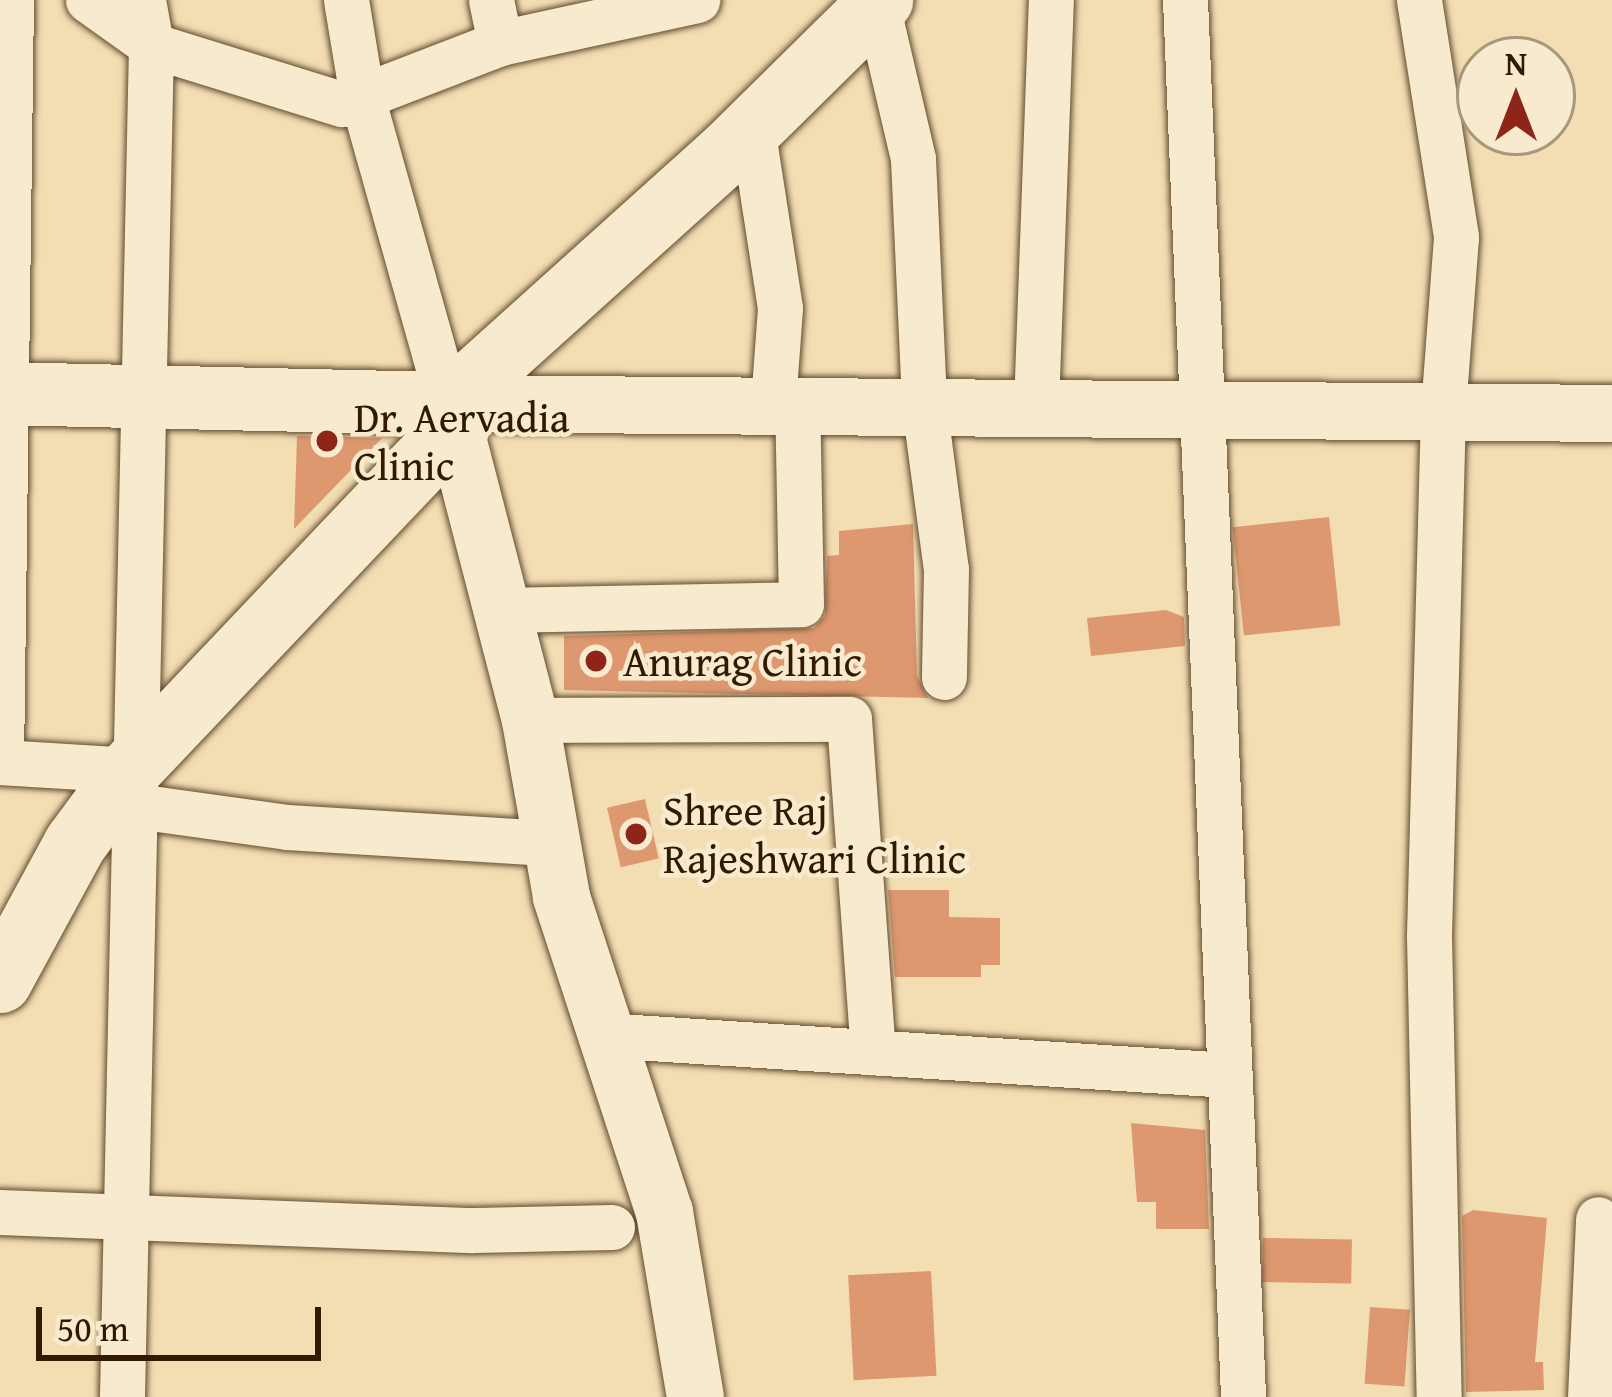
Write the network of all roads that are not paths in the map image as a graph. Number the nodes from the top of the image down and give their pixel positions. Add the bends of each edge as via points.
1 (11, 0) edge
2 (88, 0) edge
3 (143, 0) edge
4 (346, 0) edge
5 (697, 0) edge
6 (1052, 0) edge
7 (1185, 0) edge
8 (1419, 0) edge
9 (879, 3) edge
10 (613, 9) edge
11 (495, 21) edge
12 (151, 45) junction
13 (362, 97) junction
14 (752, 127) junction
15 (6, 393) edge
16 (141, 395) junction
17 (785, 401) junction
18 (448, 403) junction
19 (924, 405) junction
20 (1036, 406) junction
21 (1203, 408) junction
22 (1443, 411) junction
23 (1612, 413) edge
24 (497, 610) junction
25 (944, 677) dead end
26 (530, 720) junction
27 (1, 762) edge
28 (129, 788) junction
29 (552, 843) junction
30 (0, 981) edge
31 (603, 1035) junction
32 (873, 1052) junction
33 (1229, 1075) junction
34 (0, 1211) edge
35 (127, 1211) junction
36 (1598, 1219) dead end
37 (612, 1227) dead end
38 (122, 1397) edge
39 (695, 1397) edge
40 (1243, 1397) edge
41 (1439, 1397) edge
42 (1590, 1397) edge

1 - 15 street
2 - 12 street
3 - 12 street
4 - 13 street
5 - 10 street
6 - 20 street
7 - 21 street
8 - 22 street via 1456,237
9 - 14 main road
9 - 19 street via 913,159
10 - 11 street
11 - 13 street
12 - 13 street via 342,104
12 - 16 street
13 - 18 street
14 - 17 street via 781,308
14 - 18 main road
15 - 16 main road
15 - 27 street
16 - 18 main road
16 - 28 street
17 - 18 street
17 - 19 street
17 - 24 street via 801,604
18 - 24 street
18 - 28 main road via 431,452
19 - 20 street
19 - 25 street via 946,569
20 - 21 street
21 - 22 street
21 - 33 street
22 - 23 street
22 - 41 street via 1429,936
24 - 26 street
26 - 29 street
26 - 32 street via 849,719
27 - 28 street
28 - 29 street via 330,831
28 - 30 main road via 75,843
28 - 35 street
29 - 31 street
31 - 32 street
31 - 39 street via 664,1212
32 - 33 street
33 - 40 street
34 - 35 street
35 - 37 street via 473,1230
35 - 38 street
36 - 42 street

